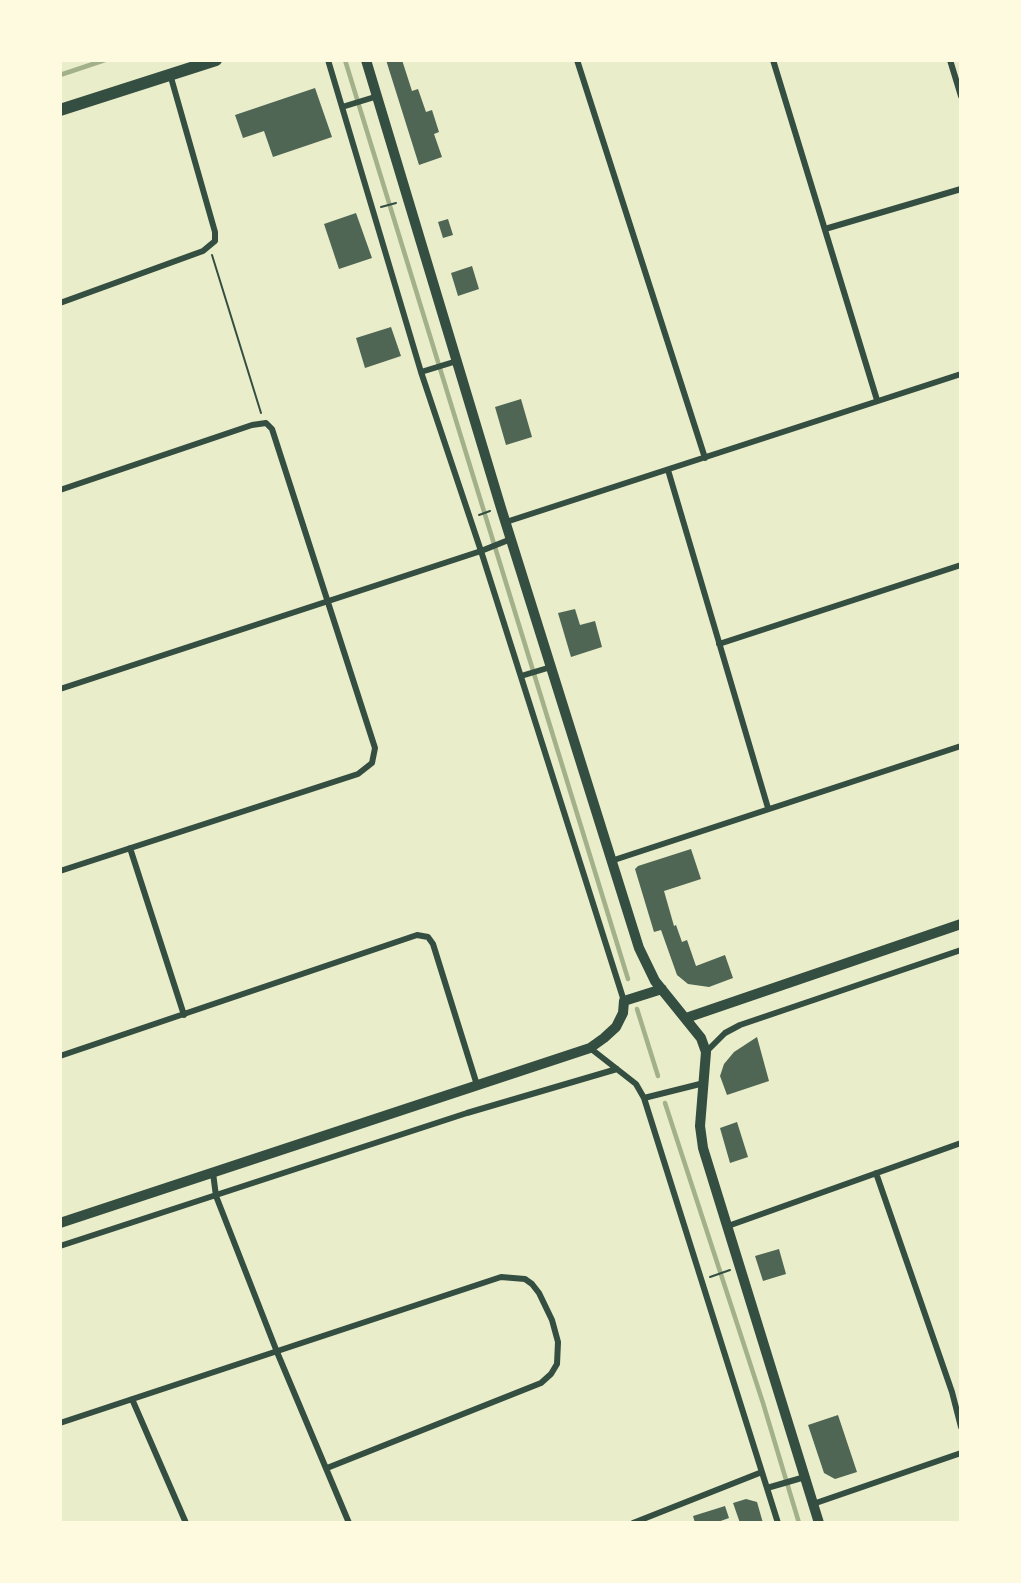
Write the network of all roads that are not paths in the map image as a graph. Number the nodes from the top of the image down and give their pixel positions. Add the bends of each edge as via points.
1 (216, 60) edge
2 (328, 60) edge
3 (366, 60) edge
4 (577, 60) edge
5 (773, 60) edge
6 (950, 60) edge
7 (170, 74) junction
8 (378, 96) junction
9 (961, 96) edge
10 (342, 107) junction
11 (60, 110) edge
12 (961, 189) edge
13 (825, 229) junction
14 (60, 303) edge
15 (452, 362) junction
16 (421, 372) junction
17 (961, 374) edge
18 (877, 400) junction
19 (705, 458) junction
20 (669, 470) junction
21 (60, 490) edge
22 (506, 522) junction
23 (507, 540) junction
24 (485, 549) junction
25 (961, 565) edge
26 (327, 600) junction
27 (719, 644) junction
28 (547, 668) junction
29 (523, 676) junction
30 (60, 689) edge
31 (961, 746) edge
32 (768, 808) junction
33 (130, 848) junction
34 (611, 861) junction
35 (60, 872) edge
36 (961, 924) edge
37 (961, 950) edge
38 (662, 989) junction
39 (625, 1001) junction
40 (184, 1015) junction
41 (687, 1018) junction
42 (590, 1048) junction
43 (706, 1052) junction
44 (60, 1056) edge
45 (617, 1069) junction
46 (704, 1083) junction
47 (477, 1085) junction
48 (644, 1098) junction
49 (961, 1143) edge
50 (213, 1173) junction
51 (876, 1173) junction
52 (216, 1196) junction
53 (60, 1223) edge
54 (728, 1226) junction
55 (60, 1246) edge
56 (277, 1352) junction
57 (961, 1389) edge
58 (952, 1392) junction
59 (132, 1399) junction
60 (60, 1423) edge
61 (961, 1427) edge
62 (961, 1453) edge
63 (327, 1468) junction
64 (762, 1472) junction
65 (800, 1478) junction
66 (767, 1488) junction
67 (813, 1504) junction
68 (186, 1523) edge
69 (349, 1523) edge
70 (633, 1523) edge
71 (778, 1523) edge
72 (819, 1523) edge

1 - 7 main road
2 - 10 street
3 - 8 street
4 - 19 street
5 - 13 street
6 - 9 street
7 - 11 main road
7 - 14 street via 215,241 203,252
8 - 10 street
8 - 15 street
10 - 16 street
12 - 13 street
13 - 18 street
15 - 16 street
15 - 22 street
16 - 24 street
17 - 18 street
18 - 19 street
19 - 20 street
20 - 22 street
20 - 27 street
21 - 26 street via 264,423 272,429
22 - 23 street
23 - 24 street
23 - 28 street
24 - 26 street
24 - 29 street
25 - 27 street
26 - 30 street
26 - 33 street via 375,748 372,763 358,774
27 - 32 street
28 - 29 street
28 - 34 street
29 - 39 street
31 - 32 street
32 - 34 street
33 - 35 street
33 - 40 street
34 - 38 street via 639,948
36 - 41 street
37 - 43 street via 740,1025 725,1033
38 - 39 street
38 - 41 street
39 - 42 street via 616,1027
40 - 44 street
40 - 47 street via 417,935 428,937
41 - 43 street
42 - 45 street
42 - 47 street
43 - 46 street
45 - 48 street via 636,1083
45 - 52 street via 467,1113
46 - 48 street
46 - 54 street via 700,1126 703,1148
47 - 50 street
48 - 64 street
49 - 51 street
50 - 52 street
50 - 53 street
51 - 54 street
51 - 58 street
52 - 55 street
52 - 56 street
54 - 65 street
56 - 59 street
56 - 63 street
56 - 63 street via 501,1277 525,1279 532,1284 552,1320 558,1353 551,1374 541,1383
57 - 58 street
58 - 61 street
59 - 60 street
59 - 68 street
62 - 67 street
63 - 69 street
64 - 66 street
64 - 70 street
65 - 66 street
65 - 67 street
66 - 71 street
67 - 72 street

